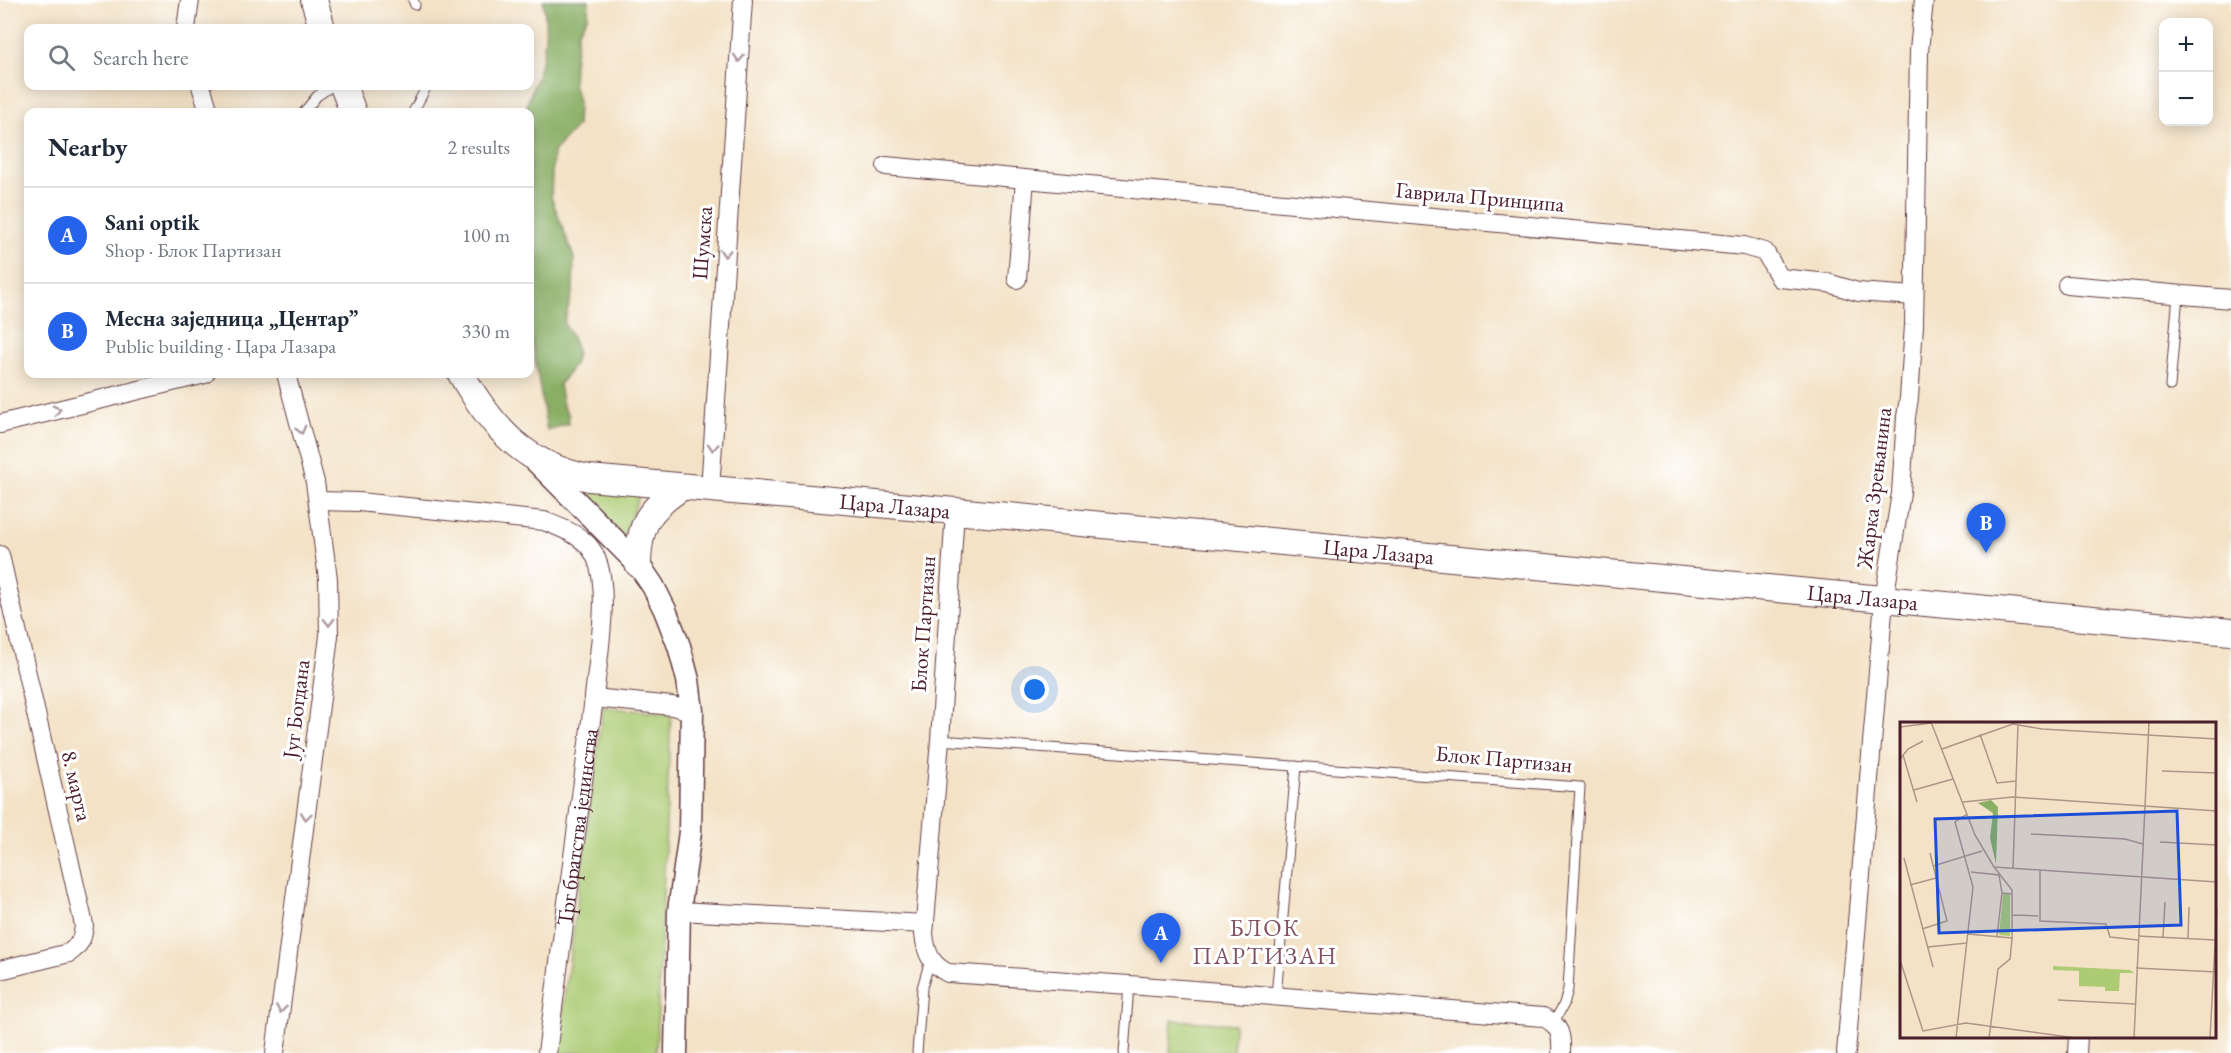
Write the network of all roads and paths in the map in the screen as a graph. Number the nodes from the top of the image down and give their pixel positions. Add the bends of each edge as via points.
1 (190, 0) edge
2 (314, 0) edge
3 (743, 0) edge
4 (1924, 0) edge
5 (187, 24) edge
6 (321, 24) edge
7 (202, 90) edge
8 (326, 90) edge
9 (345, 90) edge
10 (425, 90) edge
11 (208, 108) edge
12 (307, 108) edge
13 (351, 108) edge
14 (415, 108) edge
15 (886, 166) dead end
16 (1025, 178) junction
17 (1017, 279) dead end
18 (2067, 285) dead end
19 (2178, 295) junction
20 (1914, 296) junction
21 (2231, 299) edge
22 (189, 378) edge
23 (287, 378) edge
24 (464, 378) edge
25 (2170, 386) dead end
26 (0, 424) edge
27 (531, 457) junction
28 (682, 487) junction
29 (710, 489) junction
30 (318, 501) junction
31 (954, 511) junction
32 (0, 555) edge
33 (638, 564) junction
34 (1884, 600) junction
35 (2231, 632) edge
36 (594, 698) junction
37 (692, 711) junction
38 (940, 740) junction
39 (1296, 766) junction
40 (679, 910) junction
41 (925, 924) junction
42 (930, 960) junction
43 (0, 970) edge
44 (1129, 985) junction
45 (1276, 997) junction
46 (1554, 1022) junction
47 (2078, 1038) edge
48 (275, 1053) edge
49 (548, 1053) edge
50 (676, 1053) edge
51 (917, 1053) edge
52 (1124, 1053) edge
53 (1561, 1053) edge
54 (1846, 1053) edge
55 (2077, 1053) edge

1 - 5 street
2 - 6 main road
3 -> 29 street, Шумска
4 - 20 street, Жарка Зрењанина via 1919,51
7 - 11 street
8 - 12 lane
9 - 13 main road
10 - 14 lane
15 - 16 street, Гаврила Принципа
16 - 17 street
16 - 20 street, Гаврила Принципа via 1744,246 1765,252 1780,278 1828,283 1858,292
18 - 19 street
19 - 21 street
19 - 25 lane
20 - 34 street, Жарка Зрењанина via 1901,493
26 -> 22 street
23 -> 30 street, Југ Богдана
24 - 27 main road, Цара Лазара via 491,418
27 - 28 main road, Цара Лазара via 568,474
27 - 33 street
28 - 29 main road, Цара Лазара
28 - 33 main road via 650,514 639,546
29 - 31 main road, Цара Лазара
30 - 36 street via 544,521 571,532 591,549 601,570 604,590
30 -> 48 street, Југ Богдана via 328,579 329,636
31 - 34 main road, Цара Лазара
31 - 38 street, Блок Партизан
32 - 43 street, 8. марта via 84,926 83,937 69,953
33 - 37 street via 666,610 676,637
34 - 35 main road, Цара Лазара
34 - 54 street, Жарка Зрењанина
36 - 37 street, Трг братства јединства
36 - 49 street, Трг братства јединства
37 - 40 street via 690,832
38 - 39 lane, Блок Партизан
38 - 41 street, Блок Партизан
39 - 45 lane
39 - 46 lane, Блок Партизан via 1580,787 1568,989
40 - 41 street
40 - 50 street
41 - 42 street, Блок Партизан
42 - 44 street via 948,974
42 - 51 lane, Блок Партизан via 922,988
44 - 45 street
44 - 52 lane
45 - 46 street via 1543,1017
46 - 53 street via 1562,1043
47 - 55 street

